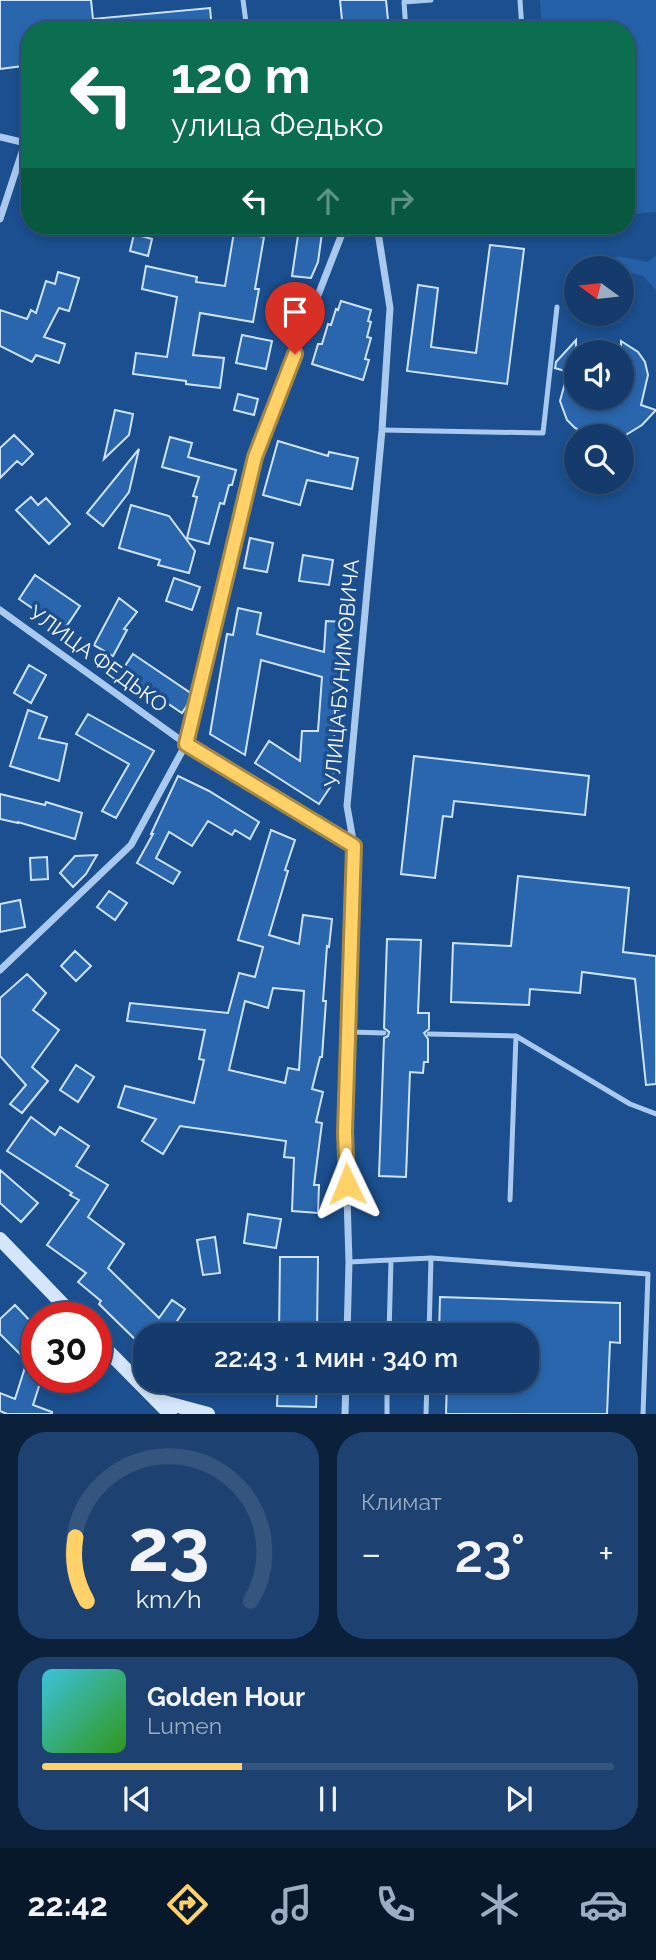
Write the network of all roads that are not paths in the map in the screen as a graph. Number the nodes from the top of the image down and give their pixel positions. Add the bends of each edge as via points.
1 (243, 0) edge
2 (431, 0) edge
3 (520, 0) edge
4 (246, 21) edge
5 (405, 21) edge
6 (521, 21) edge
7 (0, 137) edge
8 (21, 142) edge
9 (21, 160) edge
10 (0, 219) edge
11 (341, 235) edge
12 (378, 235) edge
13 (557, 307) dead end
14 (382, 430) junction
15 (0, 610) edge
16 (186, 744) junction
17 (354, 846) junction
18 (0, 970) edge
19 (350, 1032) junction
20 (384, 1032) dead end
21 (429, 1034) dead end
22 (516, 1036) junction
23 (656, 1114) edge
24 (510, 1200) dead end
25 (0, 1239) edge
26 (431, 1258) junction
27 (391, 1260) junction
28 (349, 1262) junction
29 (61, 1302) edge
30 (347, 1323) edge
31 (389, 1323) edge
32 (429, 1323) edge
33 (112, 1356) edge
34 (346, 1393) edge
35 (387, 1393) edge
36 (427, 1393) edge
37 (155, 1400) junction
38 (170, 1414) edge
39 (208, 1414) edge
40 (345, 1414) edge
41 (387, 1414) edge
42 (426, 1414) edge
43 (643, 1414) edge

1 - 4 lane
2 - 5 lane via 404,2
3 - 6 lane
7 - 8 street
9 - 10 street
11 - 16 street via 255,457
12 - 14 street, УЛИЦА БУНИМОВИЧА via 390,308
13 - 14 lane via 543,433
14 - 17 street, УЛИЦА БУНИМОВИЧА via 347,806
15 - 16 street, УЛИЦА ФЕДЬКО
16 - 17 street, УЛИЦА ФЕДЬКО
16 - 18 street via 131,845
17 - 19 street, УЛИЦА БУНИМОВИЧА
19 - 20 lane
19 - 28 street, УЛИЦА БУНИМОВИЧА via 345,1132
21 - 22 lane
22 - 23 lane via 630,1104
22 - 24 lane
25 - 29 main road
26 - 27 lane
26 - 32 lane
26 - 43 lane via 648,1274
27 - 28 lane
27 - 31 lane
28 - 30 street, УЛИЦА БУНИМОВИЧА
33 - 37 main road
34 - 40 street
35 - 41 lane
36 - 42 lane
37 - 38 main road
37 - 39 main road

